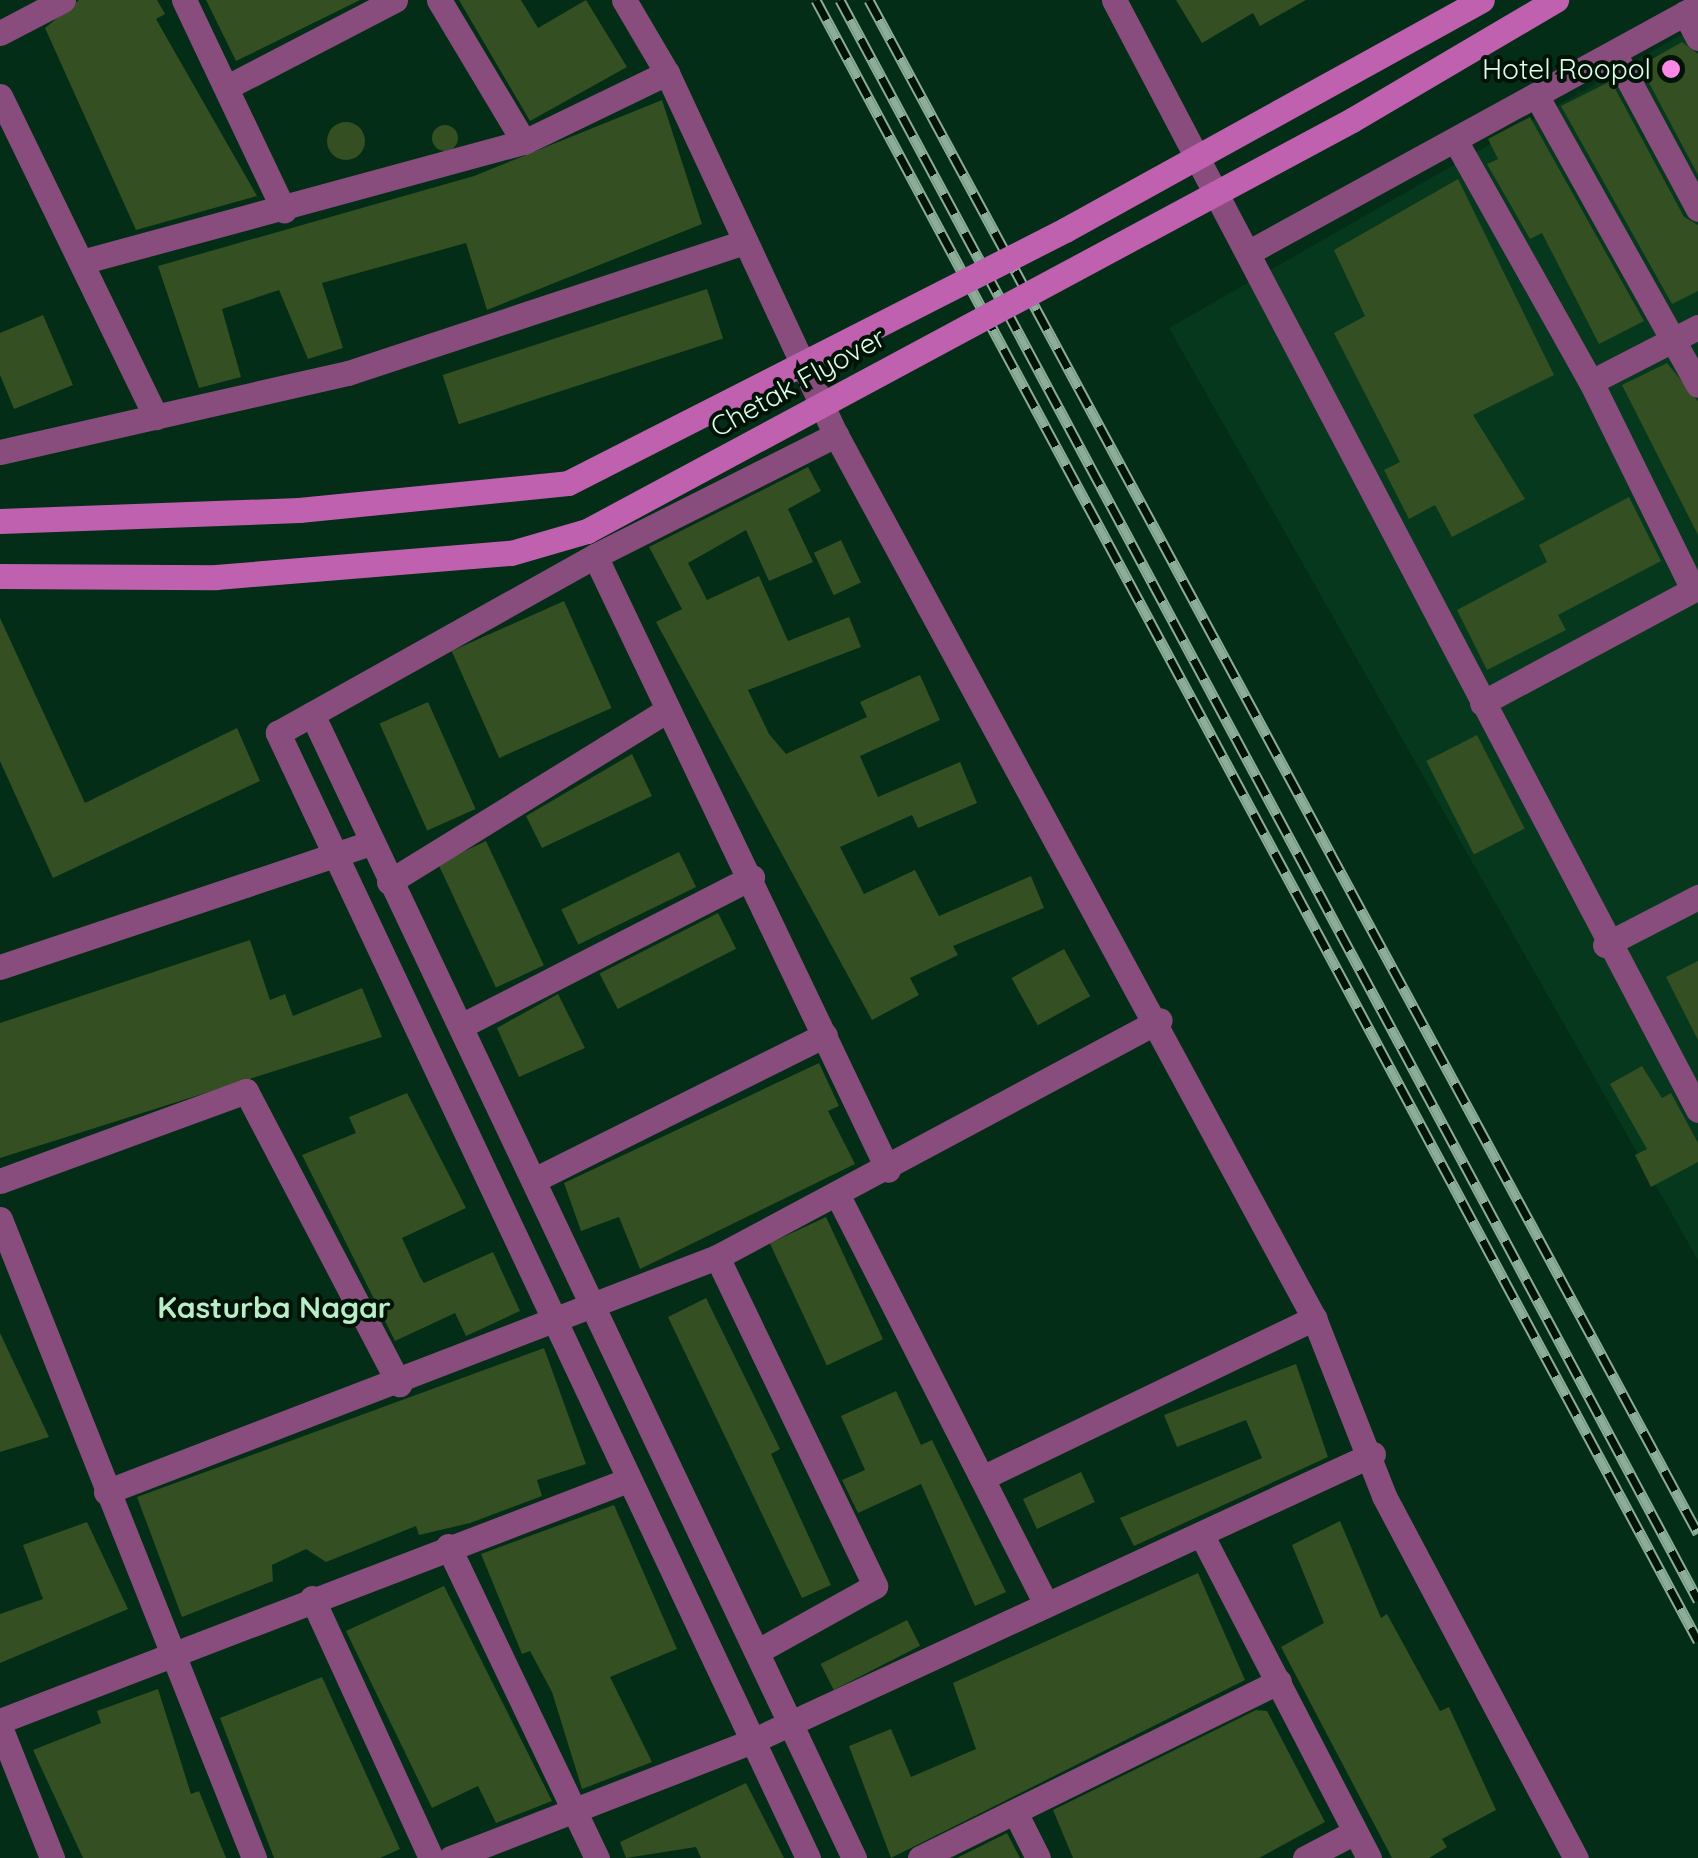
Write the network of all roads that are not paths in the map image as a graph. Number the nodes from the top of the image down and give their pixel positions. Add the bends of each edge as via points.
1 (63, 0) edge
2 (184, 0) edge
3 (396, 0) edge
4 (439, 0) edge
5 (624, 0) edge
6 (1114, 0) edge
7 (1482, 0) edge
8 (1556, 0) edge
9 (1692, 10) edge
10 (0, 33) edge
11 (1698, 38) edge
12 (1614, 53) junction
13 (668, 73) junction
14 (228, 86) junction
15 (1536, 95) junction
16 (0, 96) edge
17 (1455, 140) junction
18 (524, 142) junction
19 (1698, 209) edge
20 (284, 211) junction
21 (740, 243) junction
22 (1251, 252) junction
23 (85, 261) junction
24 (1698, 327) edge
25 (1673, 340) junction
26 (1591, 382) junction
27 (1698, 385) edge
28 (156, 417) junction
29 (836, 435) junction
30 (0, 452) edge
31 (0, 521) edge
32 (595, 556) junction
33 (0, 576) edge
34 (1695, 588) edge
35 (1482, 703) junction
36 (668, 710) junction
37 (312, 714) junction
38 (371, 843) junction
39 (331, 857) junction
40 (752, 877) junction
41 (389, 882) junction
42 (1698, 897) edge
43 (1605, 945) junction
44 (0, 967) edge
45 (1160, 1020) junction
46 (461, 1026) junction
47 (824, 1035) junction
48 (1698, 1110) edge
49 (888, 1170) junction
50 (534, 1180) junction
51 (0, 1181) edge
52 (837, 1194) junction
53 (0, 1218) edge
54 (718, 1257) junction
55 (593, 1310) junction
56 (1314, 1318) junction
57 (556, 1325) junction
58 (399, 1384) junction
59 (1373, 1454) junction
60 (982, 1478) junction
61 (628, 1480) junction
62 (106, 1492) junction
63 (1201, 1534) junction
64 (448, 1546) junction
65 (312, 1598) junction
66 (1046, 1604) junction
67 (171, 1650) junction
68 (758, 1651) junction
69 (1279, 1681) junction
70 (790, 1723) junction
71 (0, 1724) edge
72 (752, 1741) junction
73 (575, 1808) junction
74 (1014, 1812) junction
75 (1354, 1832) junction
76 (52, 1858) edge
77 (254, 1858) edge
78 (431, 1858) edge
79 (452, 1858) edge
80 (597, 1858) edge
81 (808, 1858) edge
82 (854, 1858) edge
83 (920, 1858) edge
84 (1038, 1858) edge
85 (1305, 1858) edge
86 (1368, 1858) edge
87 (1576, 1858) edge

1 - 10 street
2 - 14 street
3 - 14 street
4 - 18 street
5 - 13 street
6 - 22 street
7 - 31 main road, Chetak Flyover, bridge via 1065,230 568,483 300,510
8 - 33 main road, Chetak Flyover, bridge via 1352,120 587,531 510,553 216,578
9 - 11 street
9 - 12 street
12 - 15 street
12 - 19 street
13 - 18 street
13 - 21 street
14 - 20 street
15 - 17 street
15 - 25 street
16 - 23 street
17 - 22 street
17 - 26 street
18 - 20 street
20 - 23 street
21 - 28 street via 348,373
21 - 29 street
22 - 35 street
23 - 28 street
24 - 25 street
25 - 26 street
25 - 27 street
26 - 34 street
28 - 30 street
29 - 32 street
29 - 45 street
32 - 36 street
32 - 37 street
34 - 35 street
35 - 43 street
36 - 40 street
36 - 41 street
37 - 38 street
37 - 39 street via 278,733
38 - 39 street
38 - 41 street
39 - 44 street
39 - 57 street
40 - 46 street
40 - 47 street
41 - 46 street
42 - 43 street
43 - 48 street
45 - 49 street
45 - 56 street
46 - 50 street
47 - 49 street
47 - 50 street
49 - 52 street
50 - 55 street
51 - 58 street via 246,1091
52 - 54 street
52 - 60 street
53 - 62 street
54 - 55 street
54 - 68 street via 875,1586
55 - 57 street
55 - 68 street
56 - 59 street
56 - 60 street
57 - 58 street
57 - 61 street
58 - 62 street
59 - 63 street
59 - 87 street via 1384,1496
60 - 66 street
61 - 64 street
61 - 72 street
62 - 67 street
63 - 66 street
63 - 69 street
64 - 65 street
64 - 73 street
65 - 67 street
65 - 78 street
66 - 70 street
67 - 71 street
67 - 77 street
68 - 70 street
69 - 74 street
69 - 75 street
70 - 72 street
70 - 82 street
71 - 76 street
72 - 73 street
72 - 81 street
73 - 79 street
73 - 80 street
74 - 83 street
74 - 84 street
75 - 85 street
75 - 86 street

